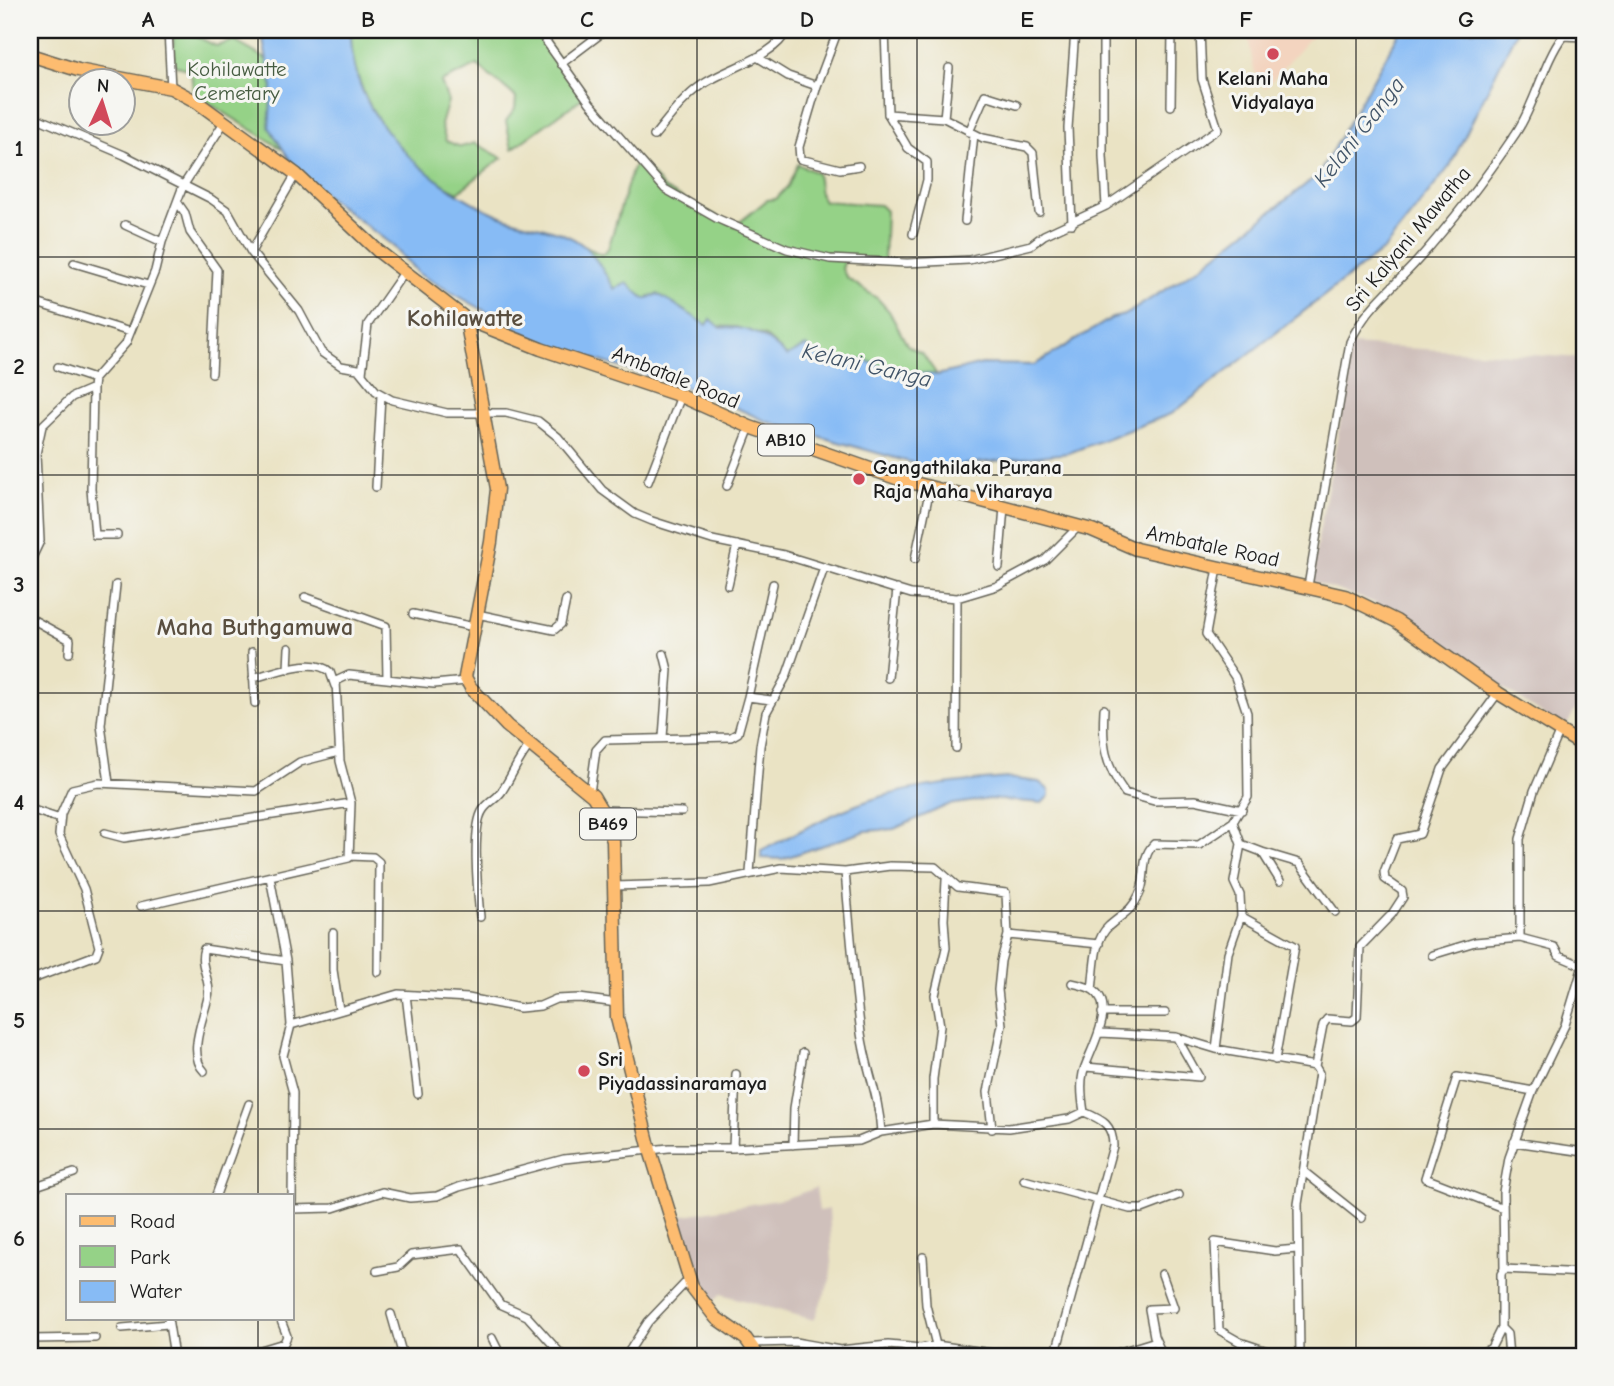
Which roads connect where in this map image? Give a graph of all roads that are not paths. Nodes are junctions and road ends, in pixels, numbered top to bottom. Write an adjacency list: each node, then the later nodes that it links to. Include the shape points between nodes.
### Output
1 (169, 30): 17 (street)
2 (538, 30): 14 (street)
3 (606, 30): 14 (street)
4 (787, 30): 13 (street, via 779,43)
5 (838, 30): 16 (street)
6 (885, 30): 20 (street)
7 (1075, 30): 33 (street, via 1068,128)
8 (1103, 30): 30 (street)
9 (1172, 30): 19 (street)
10 (1200, 30): 30 (street, via 1202,79 1218,129)
11 (1584, 37): 69 (street, Sri Kalyani Mawatha, via 1563,36 1517,132 1428,248 1373,303 1356,328)
12 (30, 55): 17 (main road, Ambatale Road / AB10, via 78,70)
13 (757, 57): 16 (street, via 788,76); 25 (street, via 704,84)
14 (561, 64): 33 (street, via 665,189 716,218 787,249 830,259 969,260 1031,245)
15 (949, 68): 22 (street)
16 (817, 86): 26 (street, via 800,159 841,169)
17 (171, 88): 23 (main road, Ambatale Road / AB10)
18 (1017, 105): 24 (street, via 985,95)
19 (1171, 106)
20 (888, 114): 22 (street); 35 (street, via 908,148 927,162 927,180)
21 (30, 115): 28 (street)
22 (944, 118): 24 (street)
23 (225, 121): 27 (main road, Ambatale Road / AB10); 28 (street)
24 (971, 133): 31 (street, via 1027,147 1033,153); 32 (street)
25 (654, 136)
26 (859, 166)
27 (296, 174): 37 (street); 39 (main road, Ambatale Road / AB10)
28 (183, 186): 29 (street); 37 (street, via 228,211)
29 (178, 203): 36 (street); 45 (street, via 190,232 217,270)
30 (1106, 206): 33 (street)
31 (1039, 212)
32 (964, 221)
33 (1072, 224)
34 (125, 225): 36 (street)
35 (912, 234)
36 (162, 242): 40 (street)
37 (251, 252): 46 (street, via 299,311 321,352)
38 (74, 262): 40 (street)
39 (405, 271): 42 (main road, Ambatale Road / AB10); 46 (street, via 369,324)
40 (148, 285): 43 (street)
41 (30, 302): 43 (street)
42 (466, 319): 50 (main road, Ambatale Road / AB10); 51 (main road)
43 (130, 332): 47 (street, via 126,343)
44 (58, 367): 47 (street)
45 (212, 373)
46 (362, 373): 49 (street)
47 (94, 379): 48 (street)
48 (93, 388): 59 (street, via 90,489 94,535); 62 (street, via 72,397 42,426 36,454 40,541)
49 (381, 395): 51 (street, via 436,411); 55 (street)
50 (681, 396): 52 (main road, Ambatale Road / AB10); 53 (street)
51 (482, 414): 60 (street, via 513,414 538,421 558,437 602,490 635,514); 76 (main road, via 497,489)
52 (750, 427): 54 (street); 56 (main road, Ambatale Road / AB10)
53 (648, 482)
54 (726, 485)
55 (376, 487)
56 (930, 488): 57 (main road, Ambatale Road / AB10); 61 (street)
57 (1004, 507): 58 (main road, Ambatale Road / AB10); 63 (street)
58 (1078, 527): 65 (main road, Ambatale Road / AB10, via 1136,549); 72 (street, via 1045,560 997,586)
59 (117, 535)
60 (737, 545): 64 (street); 68 (street)
61 (915, 559)
62 (30, 562)
63 (999, 567)
64 (824, 568): 70 (street); 89 (street, via 786,677)
65 (1218, 568): 69 (main road, Ambatale Road / AB10); 103 (street, via 1206,634 1235,677 1247,713 1250,787)
66 (773, 584): 88 (street)
67 (116, 585): 98 (street, via 101,725)
68 (728, 585)
69 (1308, 586): 87 (main road, Ambatale Road / AB10, via 1371,607)
70 (897, 589): 72 (street, via 932,598); 83 (street)
71 (305, 597): 84 (street, via 386,626)
72 (957, 598): 96 (street)
73 (566, 600): 76 (street, via 561,624 554,629)
74 (413, 614): 76 (street)
75 (30, 618): 79 (street, via 70,640)
76 (475, 621): 85 (main road, via 465,664)
77 (289, 648): 81 (street)
78 (252, 652): 82 (street)
79 (69, 653)
80 (664, 654): 93 (street, via 668,670)
81 (288, 669): 82 (street); 86 (street, via 321,666 331,672)
82 (253, 678): 90 (street)
83 (888, 678)
84 (387, 679): 85 (street, via 446,684); 86 (street, via 349,675 338,678)
85 (466, 681): 94 (main road, B469, via 488,709)
86 (335, 687): 97 (street)
87 (1498, 693): 92 (main road, Ambatale Road / AB10); 142 (street, via 1441,769 1420,834 1397,839 1384,872 1403,897 1360,947 1357,1017 1352,1021 1327,1019)
88 (748, 696): 89 (street); 93 (street, via 735,736)
89 (771, 700): 112 (street, via 760,747)
90 (255, 703)
91 (1104, 709): 103 (street, via 1102,745 1125,793 1154,801 1195,800)
92 (1559, 733): 95 (main road, Ambatale Road / AB10); 123 (street, via 1520,839)
93 (663, 737): 99 (street, via 611,738 599,744)
94 (530, 745): 99 (main road, B469); 120 (street, via 501,794 483,809 479,820 476,872)
95 (1584, 746)
96 (956, 748)
97 (339, 752): 98 (street, via 300,762 256,792); 100 (street)
98 (109, 783): 105 (street, via 72,789)
99 (590, 793): 102 (main road, B469)
100 (351, 803): 107 (street, via 124,838); 110 (street)
101 (30, 809): 105 (street)
102 (602, 810): 104 (street); 116 (main road, B469, via 613,841)
103 (1242, 810): 106 (street)
104 (682, 812)
105 (60, 819): 128 (street, via 59,835 84,889 99,947 96,955)
106 (1233, 822): 108 (street); 124 (street, via 1199,845 1154,844 1143,865 1141,893)
107 (106, 833)
108 (1241, 844): 109 (street); 119 (street, via 1234,882)
109 (1262, 852): 115 (street); 118 (street, via 1298,863)
110 (350, 856): 113 (street); 127 (street, via 373,857 379,862)
111 (845, 872): 112 (street, via 781,868); 114 (street, via 934,867); 152 (street, via 860,1031 867,1070 876,1088)
112 (750, 873): 116 (street, via 709,883)
113 (270, 877): 117 (street); 126 (street)
114 (947, 880): 122 (street, via 958,887 1006,892); 150 (street, via 946,948 936,995 940,1026)
115 (1280, 881)
116 (615, 886): 132 (main road, B469)
117 (141, 906)
118 (1335, 912)
119 (1241, 916): 139 (street, via 1228,953); 141 (street, via 1295,946)
120 (480, 917)
121 (333, 933): 133 (street)
122 (1008, 935): 124 (street); 151 (street, via 1000,961 1000,1045 988,1092)
123 (1520, 938): 125 (street, via 1475,942); 146 (street, via 1554,947 1559,956 1583,966 1565,1025)
124 (1098, 944): 130 (street)
125 (1432, 955)
126 (286, 961): 136 (street); 144 (street, via 204,949 209,992 201,1018 198,1059)
127 (378, 972)
128 (30, 980)
129 (1072, 983): 130 (street)
130 (1092, 989): 134 (street)
131 (406, 995): 132 (street, via 468,998 520,1008 556,999); 133 (street, via 382,996); 147 (street)
132 (617, 1003): 156 (main road, B469, via 618,1029)
133 (339, 1010): 136 (street)
134 (1102, 1013): 135 (street); 137 (street)
135 (1165, 1013)
136 (291, 1025): 163 (street, via 283,1056 293,1093)
137 (1101, 1033): 138 (street); 143 (street)
138 (1176, 1037): 139 (street); 143 (street, via 1199,1077)
139 (1216, 1049): 141 (street)
140 (803, 1053): 154 (street)
141 (1275, 1060): 142 (street)
142 (1315, 1066): 158 (street, via 1319,1073)
143 (1086, 1067): 149 (street)
144 (204, 1071)
145 (736, 1074): 155 (street)
146 (1534, 1091): 153 (street); 166 (street, via 1457,1077 1425,1178)
147 (418, 1094)
148 (249, 1104): 162 (street)
149 (1084, 1112): 151 (street, via 1069,1119); 165 (street, via 1113,1132)
150 (933, 1124): 151 (street); 152 (street)
151 (992, 1129)
152 (881, 1132): 154 (street, via 859,1141)
153 (1514, 1142): 157 (street); 166 (street)
154 (793, 1145): 155 (street)
155 (733, 1148): 156 (street)
156 (650, 1150): 167 (street, via 539,1164 424,1199 382,1192 333,1208); 175 (main road, B469)
157 (1584, 1152)
158 (1303, 1171): 168 (street); 202 (street, via 1298,1204)
159 (74, 1173): 161 (street)
160 (1024, 1180): 165 (street)
161 (30, 1188)
162 (216, 1194)
163 (292, 1194)
164 (1179, 1195): 165 (street, via 1142,1209)
165 (1098, 1201): 198 (street)
166 (1503, 1208): 171 (street)
167 (294, 1209)
168 (1362, 1218)
169 (1297, 1249): 201 (street, via 1275,1251 1215,1242 1219,1330)
170 (923, 1257): 186 (street, via 926,1305)
171 (1504, 1269): 173 (street); 180 (street)
172 (377, 1271): 194 (street, via 398,1266 411,1255 461,1249 500,1304 527,1316)
173 (1584, 1273)
174 (1162, 1274): 184 (street, via 1174,1308 1149,1309)
175 (689, 1279): 185 (main road, B469, via 716,1318); 195 (street, via 648,1322)
176 (391, 1314): 192 (street)
177 (281, 1320): 191 (street, via 287,1335 284,1343)
178 (168, 1321): 179 (street); 190 (street)
179 (122, 1328)
180 (1501, 1328): 203 (street, via 1491,1348); 204 (street, via 1507,1334)
181 (95, 1338): 183 (street)
182 (492, 1338): 193 (street)
183 (30, 1339)
184 (1156, 1342): 199 (street); 200 (street)
185 (750, 1343): 188 (street, via 795,1342 840,1350 888,1345); 196 (main road, B469)
186 (936, 1345): 188 (street); 197 (street)
187 (30, 1346): 189 (street)
188 (921, 1352)
189 (31, 1356)
190 (174, 1356)
191 (221, 1356)
192 (403, 1356)
193 (501, 1356)
194 (564, 1356)
195 (626, 1356)
196 (758, 1356)
197 (1012, 1356)
198 (1055, 1356)
199 (1107, 1356)
200 (1163, 1356)
201 (1282, 1356)
202 (1300, 1356)
203 (1476, 1356)
204 (1508, 1356)

